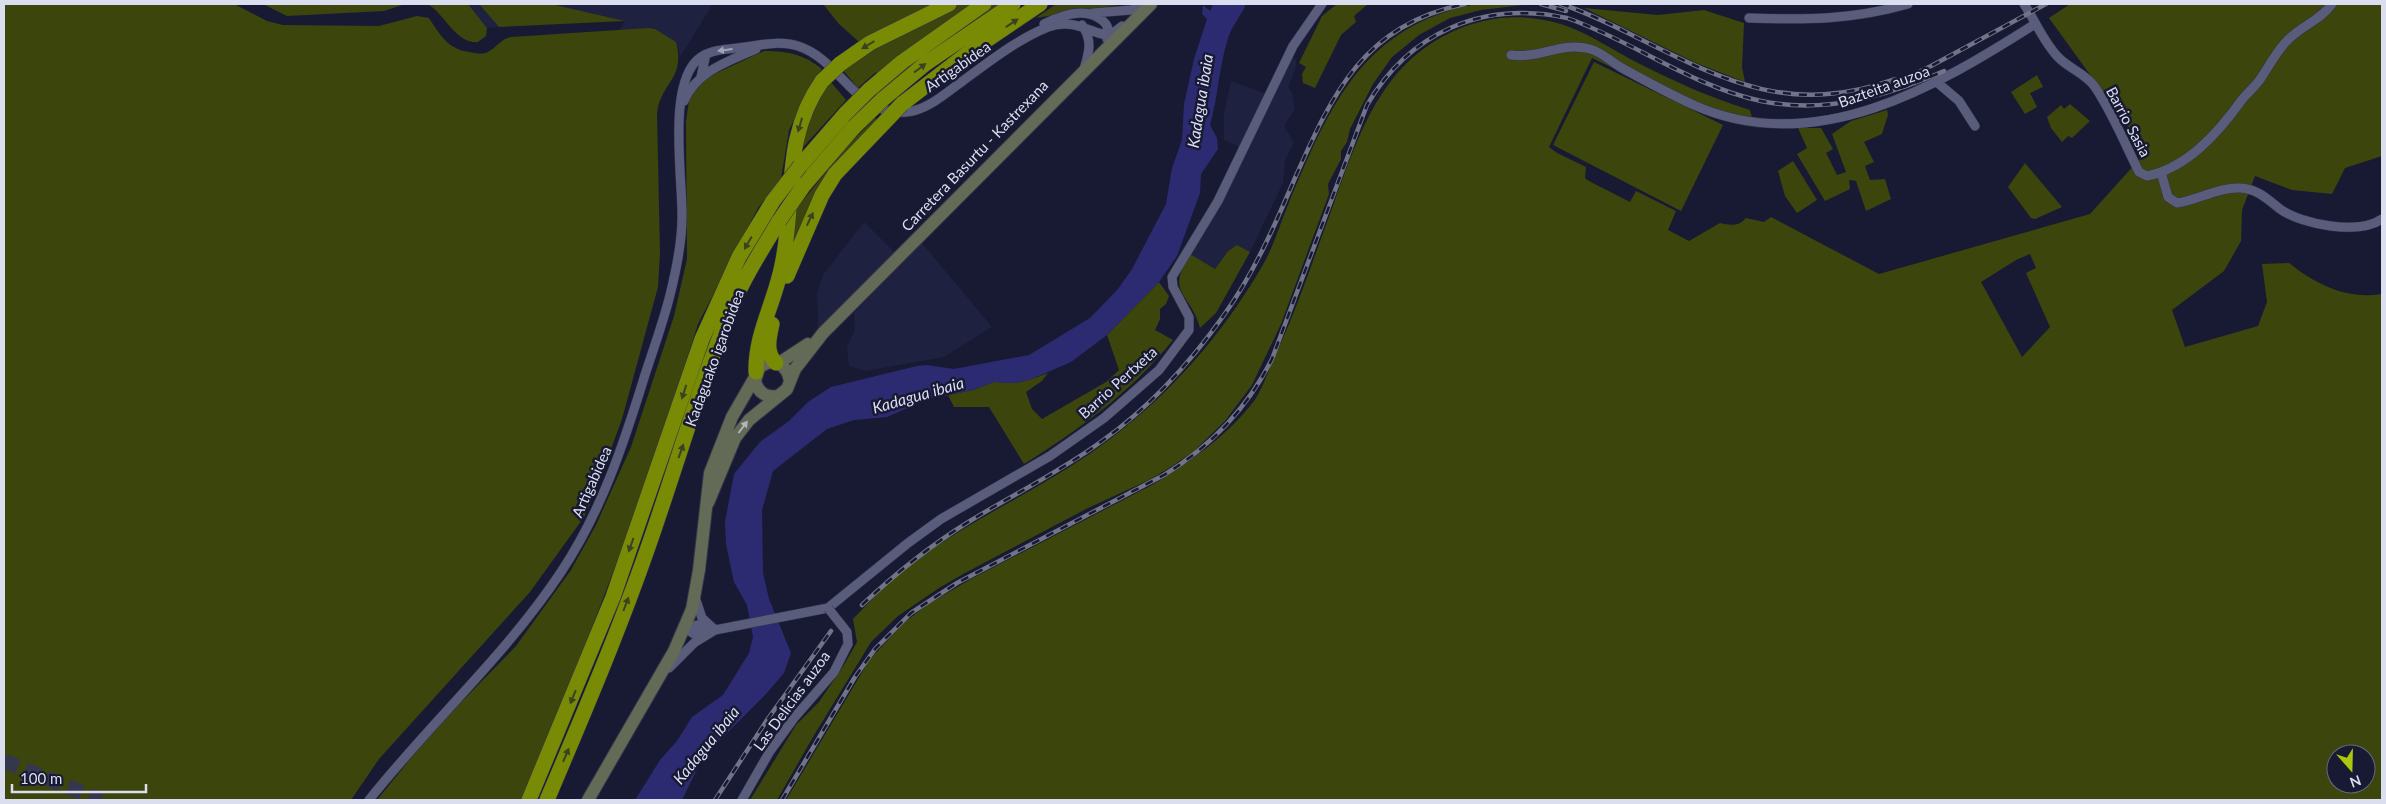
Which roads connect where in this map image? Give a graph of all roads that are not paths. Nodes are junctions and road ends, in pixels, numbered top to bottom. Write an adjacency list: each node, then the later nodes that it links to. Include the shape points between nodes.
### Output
1 (949, 4): 28 (highway, one-way to 28, bridge, via 870,43 840,64 822,82 807,106 793,150 786,247 756,351)
2 (984, 4): 39 (highway, Kadaguako igarobidea, one-way to 39, bridge, via 902,62 846,113 774,201 740,257 702,339 613,597)
3 (1013, 4): 40 (highway, Kadaguako igarobidea, one-way to 3, bridge, via 641,566 698,396 746,275 804,185 854,127 938,54)
4 (1040, 4): 27 (highway, one-way to 4, bridge, via 768,347 773,317 807,227 835,174 902,104 972,50)
5 (1150, 4): 10 (street, via 1131,10); 14 (street); 19 (street, Carretera Basurtu - Kastrexana)
6 (1322, 4): 33 (street, Barrio Pertxeta, via 1293,46 1218,201 1172,277 1173,288 1189,317 1190,326 1158,370 1104,418 1050,456 941,519)
7 (1908, 4): 11 (street, via 1869,14 1812,20)
8 (2024, 4): 12 (street)
9 (2332, 4): 24 (street, Barrio Sasia, via 2286,41 2218,133 2182,161)
10 (1092, 13): 14 (street, via 1106,23); 15 (street, via 1080,12 1055,18)
11 (1749, 18)
12 (2035, 24): 21 (street, Bazteita auzoa); 24 (street, Barrio Sasia, via 2060,59 2094,86 2139,172 2147,176)
13 (1082, 25): 14 (street); 15 (street, via 1064,23); 19 (street, via 1090,49)
14 (1108, 35): 19 (street)
15 (1030, 36): 16 (street, Artigabidea, via 998,55 939,99 910,112 885,111 866,103 826,62 799,46)
16 (773, 43): 17 (street, one-way to 17); 20 (street, via 741,55)
17 (706, 54): 20 (street); 22 (street, Artigabidea, via 694,62 687,74)
18 (1512, 55): 21 (street, Bazteita auzoa, via 1531,56 1573,46 1591,49 1696,106 1722,116 1776,123 1821,121 1851,115)
19 (1084, 69): 26 (street, Carretera Basurtu - Kastrexana)
20 (701, 77): 22 (street, via 688,90)
21 (1938, 82): 23 (street, via 1959,101)
22 (682, 106): 38 (street, Artigabidea, via 678,130 682,219 670,294 620,453 594,515 561,572 511,640 420,738)
23 (1975, 126)
24 (2161, 172): 25 (street, Barrio Sasia, via 2168,196 2177,203 2240,188 2254,191 2281,210 2306,220 2350,228)
25 (2382, 219)
26 (823, 333): 27 (street); 29 (street)
27 (778, 363): 28 (street, via 763,364); 29 (street, via 786,368)
28 (756, 374): 30 (street, via 756,386 762,394); 31 (street, via 720,445 710,472)
29 (790, 380): 30 (street, via 787,389)
30 (778, 396): 31 (street, one-way to 30, via 735,438 749,420)
31 (708, 503): 32 (street)
32 (695, 594): 34 (street); 35 (street, via 702,618)
33 (828, 608): 35 (street); 42 (street, Las Delicias auzoa, bridge, via 847,632 848,644 834,672 770,751)
34 (685, 628): 35 (street, via 697,625); 36 (street); 37 (street)
35 (714, 630): 36 (street)
36 (705, 636): 37 (street, via 682,653)
37 (656, 682): 41 (street)
38 (370, 800)
39 (529, 800)
40 (547, 800)
41 (588, 800)
42 (742, 800)

